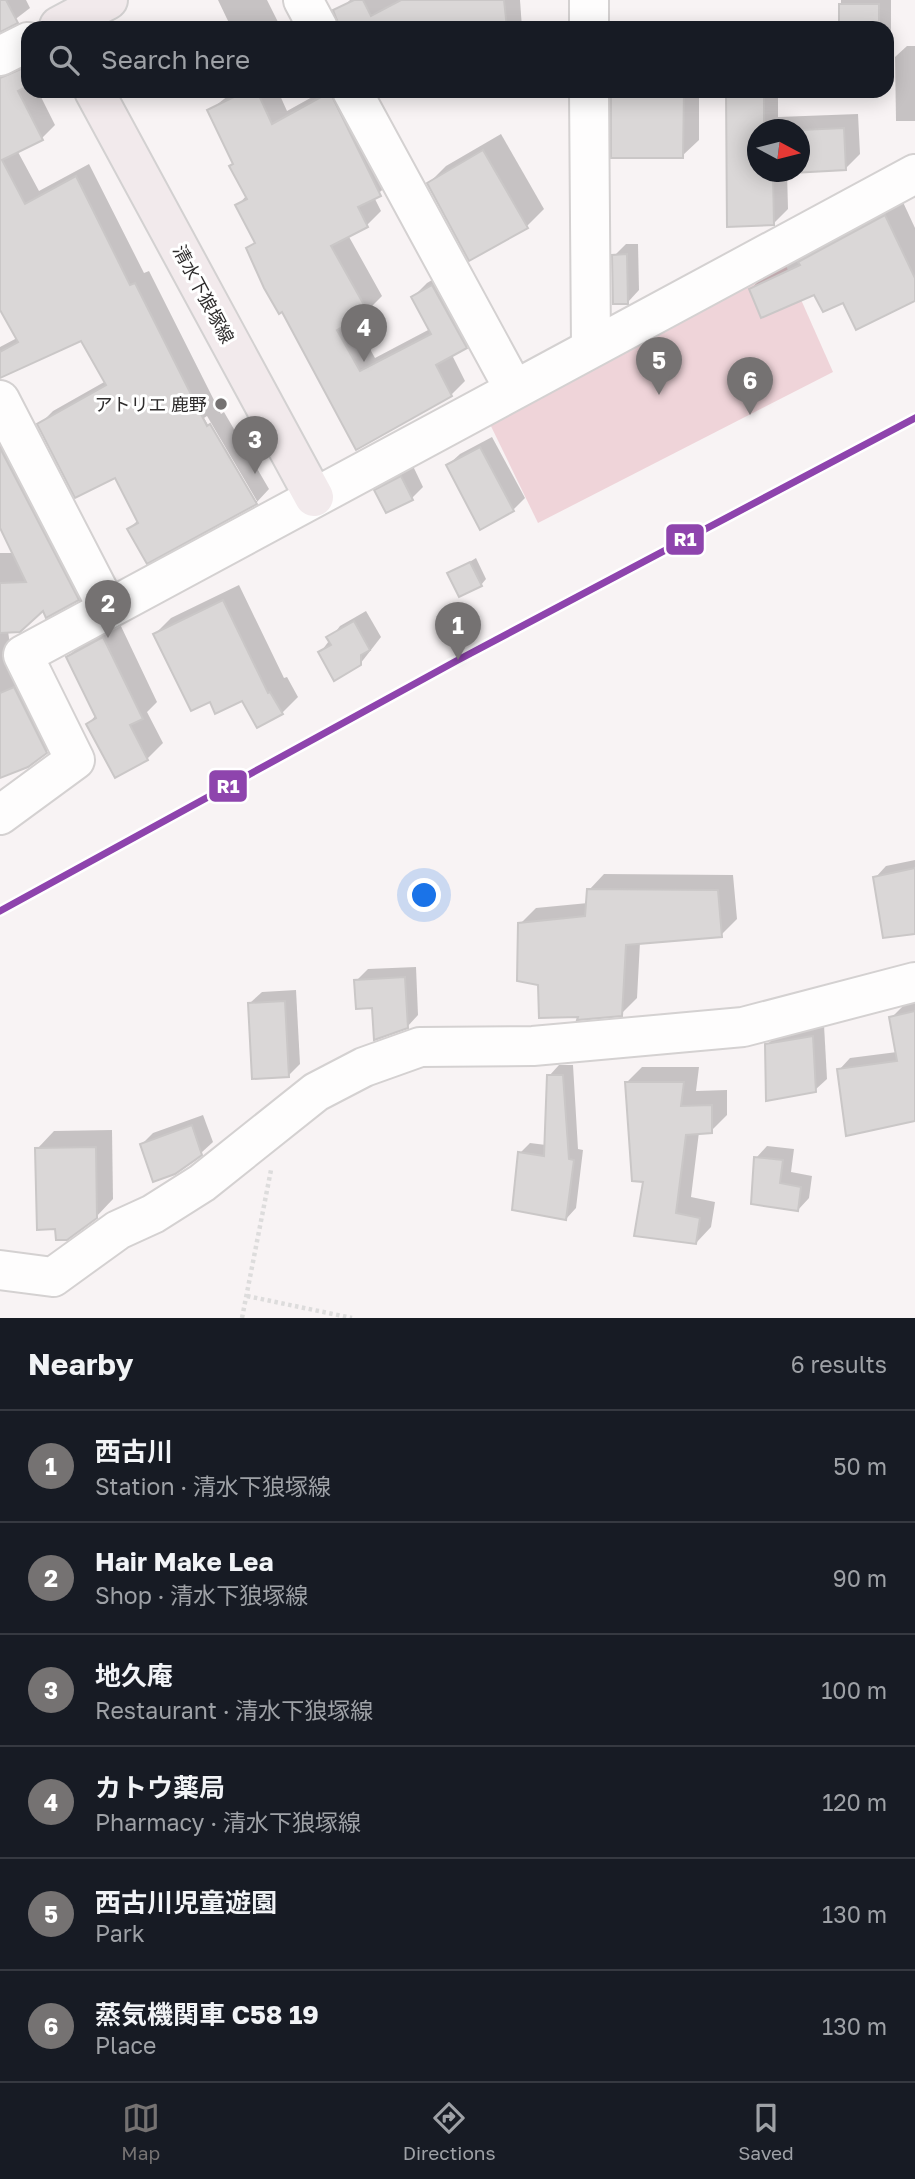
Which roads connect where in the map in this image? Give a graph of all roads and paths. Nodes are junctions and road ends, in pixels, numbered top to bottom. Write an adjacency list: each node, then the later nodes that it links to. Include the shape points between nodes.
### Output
1 (108, 0): 4 (main road)
2 (303, 0): 5 (street)
3 (589, 0): 6 (street)
4 (58, 21)
5 (314, 21)
6 (589, 21)
7 (21, 43): 8 (street)
8 (0, 56)
9 (98, 98): 16 (main road, 清水下狼塚線)
10 (356, 98): 14 (street)
11 (589, 98): 13 (street)
12 (915, 174): 13 (street)
13 (591, 346): 14 (street)
14 (514, 389): 16 (street)
15 (0, 400): 17 (street)
16 (314, 497): 17 (street)
17 (108, 609): 18 (street, via 23,655 75,760)
18 (0, 815)
19 (915, 982): 20 (street, via 743,1027 533,1046 420,1047 364,1067)
20 (281, 1118): 21 (street, via 202,1183 118,1230 53,1277); 22 (path)
21 (0, 1269)
22 (247, 1296): 23 (path); 24 (path)
23 (242, 1318)
24 (352, 1318)

